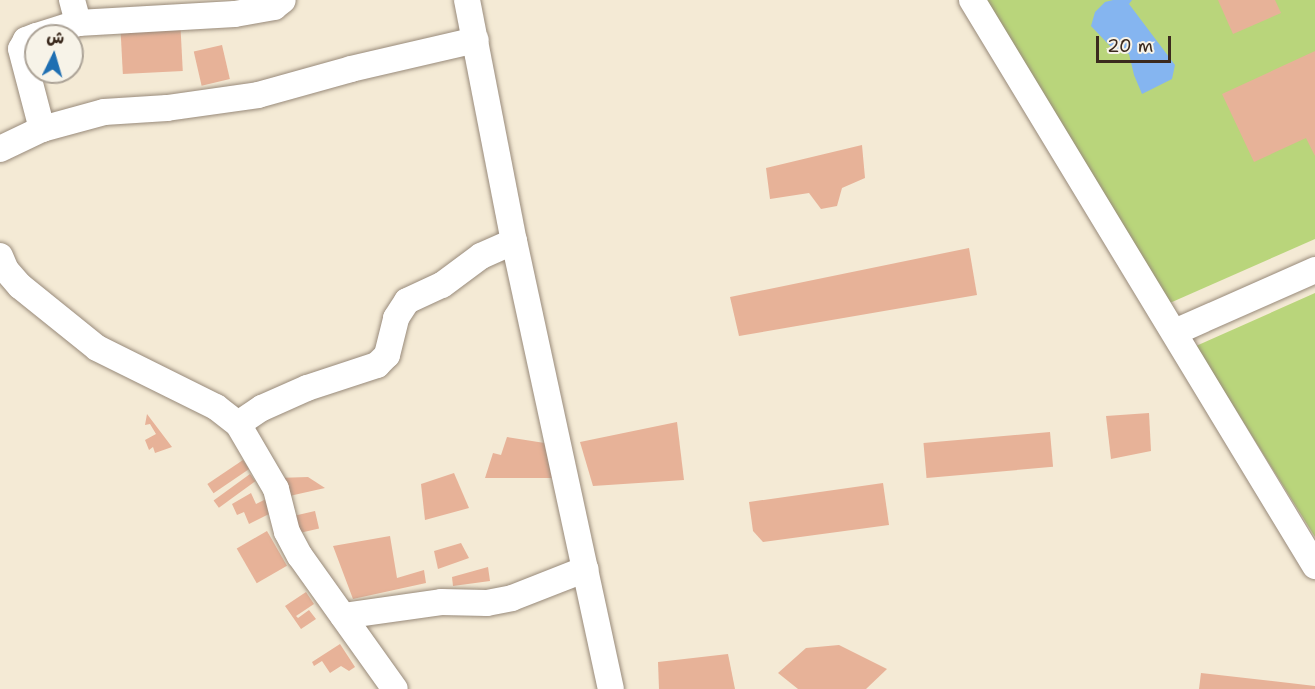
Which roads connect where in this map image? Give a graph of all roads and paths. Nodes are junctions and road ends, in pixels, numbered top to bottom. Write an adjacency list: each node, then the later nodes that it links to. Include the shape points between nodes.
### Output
1 (283, 0): 4 (street, via 274,7 235,14)
2 (467, 0): 6 (street)
3 (972, 0): 15 (street)
4 (75, 11): 5 (street)
5 (55, 24)
6 (476, 40): 10 (street, via 258,95 104,112); 12 (street)
7 (24, 44): 8 (street)
8 (24, 60)
9 (30, 84): 10 (street)
10 (42, 129): 11 (street)
11 (0, 149)
12 (514, 241): 16 (street, via 481,256 442,285 407,301 396,318 387,355 377,365 307,388 262,408); 18 (street)
13 (0, 256): 16 (street, via 20,286 97,348 216,407)
14 (1315, 270): 15 (street)
15 (1175, 332): 17 (street)
16 (238, 424): 19 (street, via 276,489 287,532 300,556)
17 (1315, 566)
18 (586, 569): 19 (street, via 512,598 487,603 441,602); 21 (street)
19 (343, 616): 20 (street)
20 (395, 689)
21 (611, 689)

